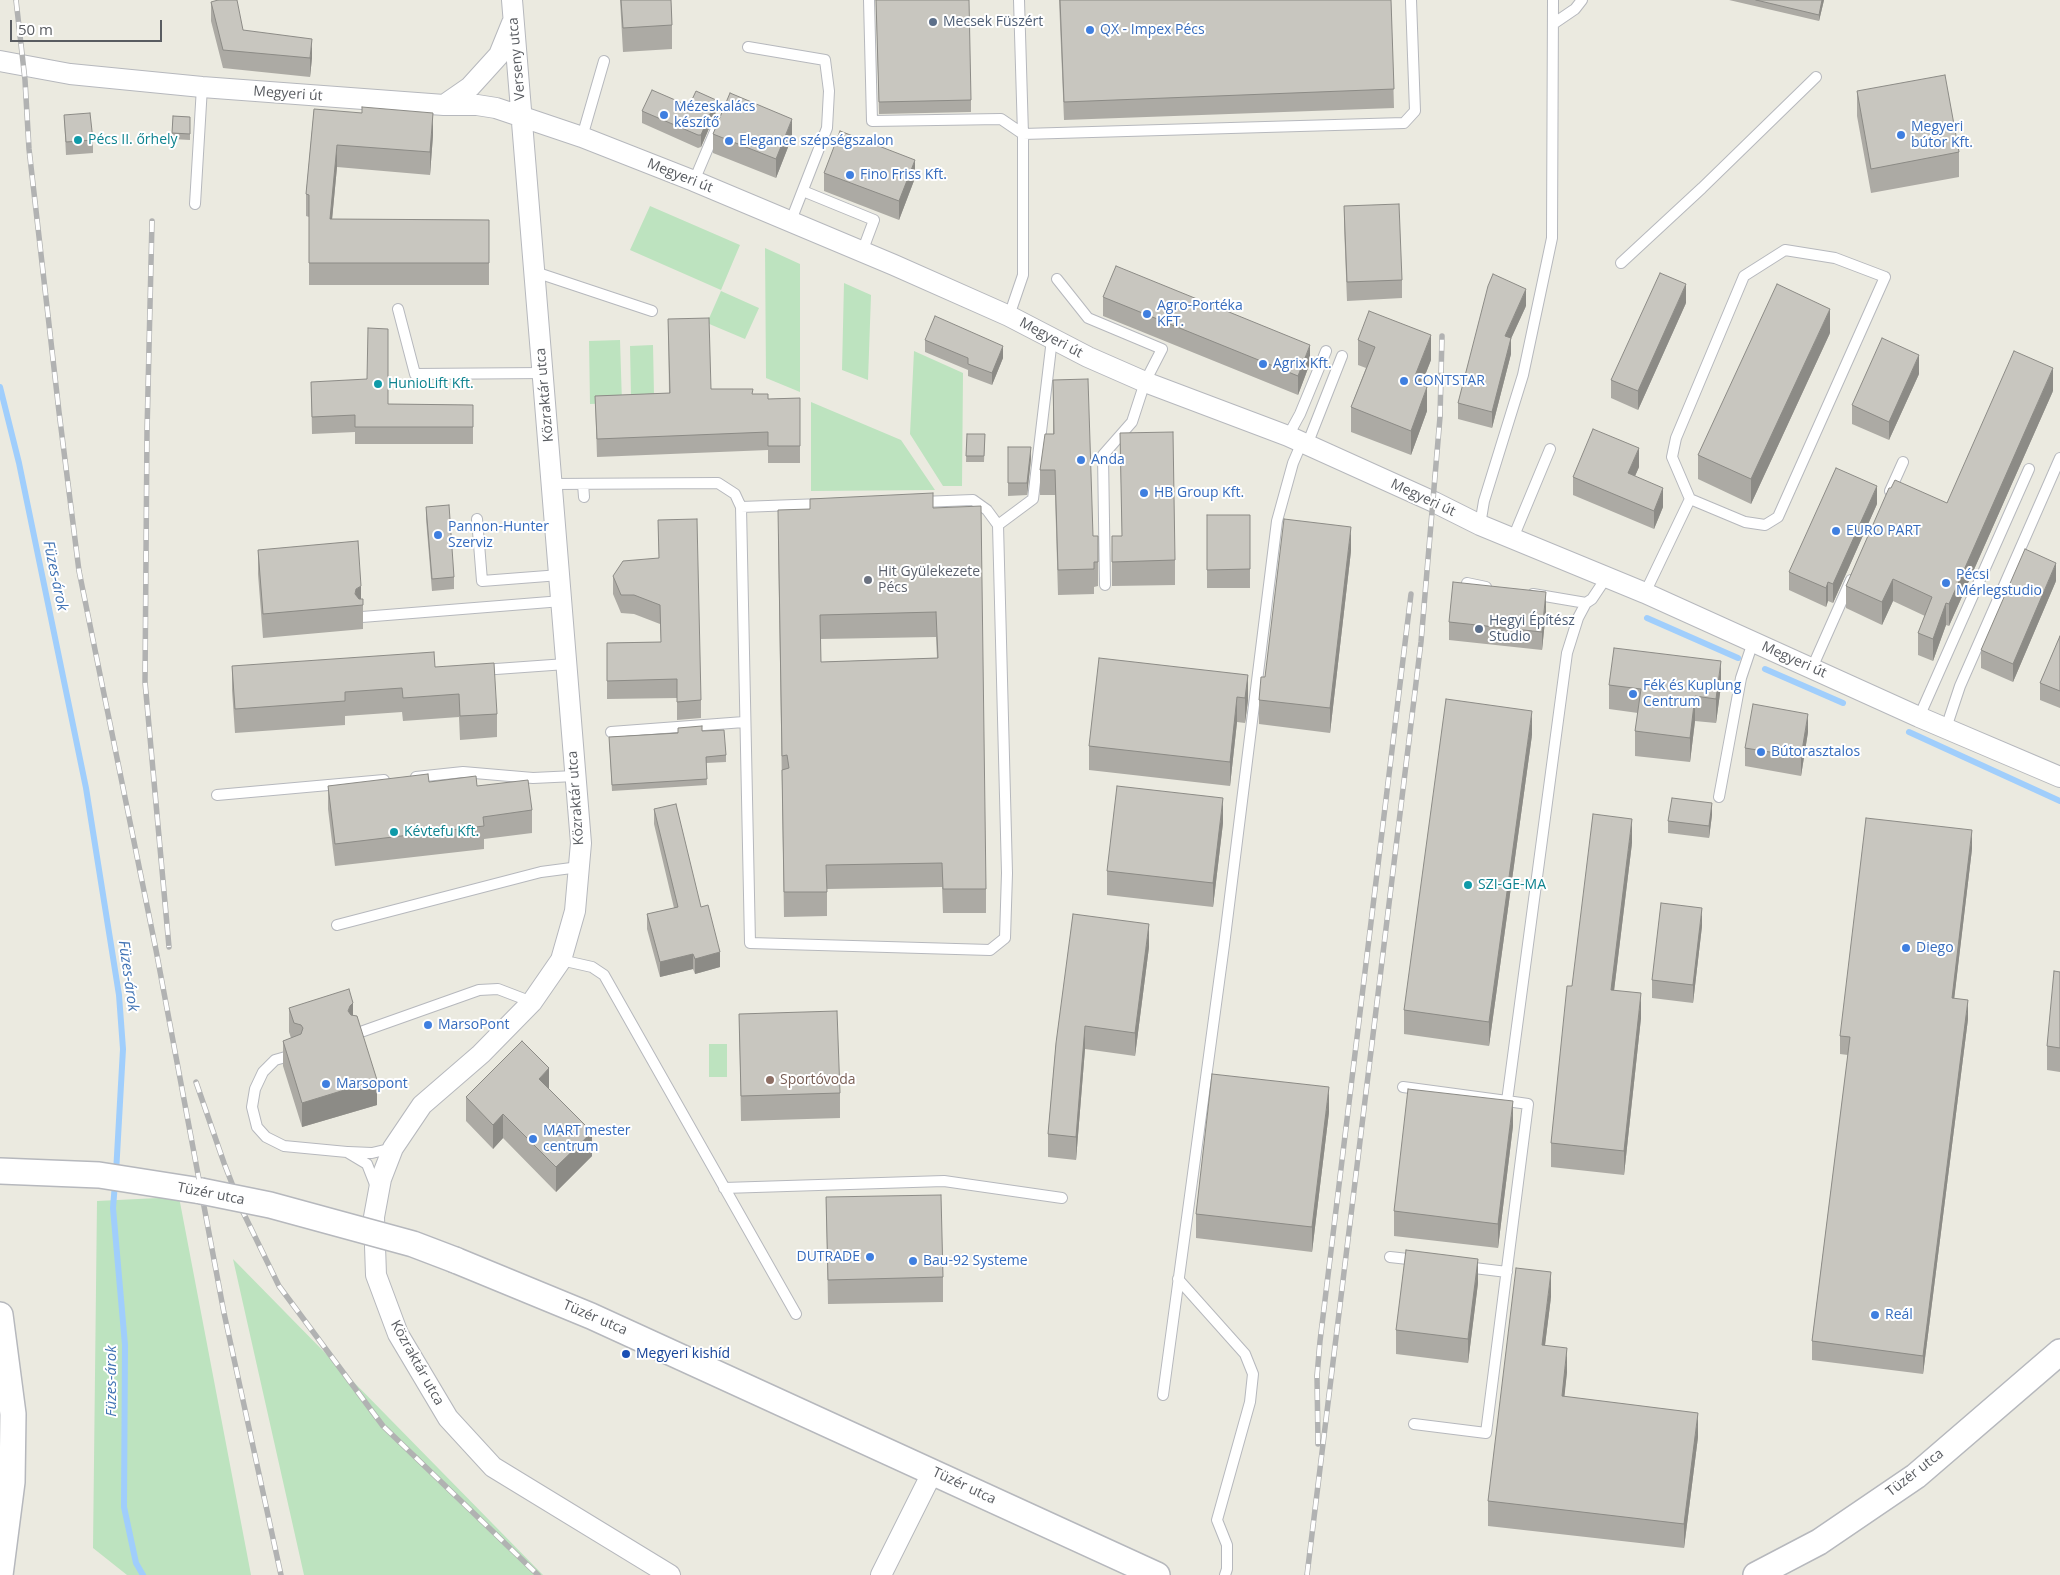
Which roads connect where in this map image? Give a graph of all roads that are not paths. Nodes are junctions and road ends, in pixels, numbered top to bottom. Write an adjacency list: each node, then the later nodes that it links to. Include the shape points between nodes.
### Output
1 (869, 0): 16 (lane, via 872,121 1001,119)
2 (1019, 0): 16 (lane)
3 (1411, 0): 16 (lane, via 1415,111 1404,123)
4 (1553, 0): 7 (lane)
5 (1582, 0): 7 (lane)
6 (513, 9): 13 (street, via 499,56 470,87); 15 (street, Verseny utca)
7 (1553, 24): 49 (lane, via 1552,238 1523,375 1484,501)
8 (748, 47): 19 (lane, via 825,60 829,91 827,128)
9 (0, 61): 12 (street, Megyeri út, via 70,74)
10 (604, 61): 17 (lane)
11 (1816, 77): 23 (lane)
12 (202, 87): 13 (street, Megyeri út); 20 (lane)
13 (444, 105): 15 (street, Megyeri út, via 496,108)
14 (723, 112): 18 (lane)
15 (523, 118): 17 (street, Megyeri út); 24 (street, Közraktár utca)
16 (1023, 134): 28 (lane, via 1023,275)
17 (582, 137): 18 (street, Megyeri út)
18 (694, 181): 21 (street, Megyeri út)
19 (803, 191): 21 (lane); 22 (lane, via 874,220)
20 (195, 204)
21 (790, 222): 22 (street, Megyeri út)
22 (862, 252): 28 (street, Megyeri út)
23 (1621, 264)
24 (535, 272): 27 (lane); 32 (street, Közraktár utca)
25 (1057, 279): 33 (lane, via 1088,318 1162,349)
26 (398, 309): 32 (lane, via 414,374)
27 (652, 311)
28 (1008, 316): 29 (street, Megyeri út)
29 (1052, 339): 33 (street, Megyeri út); 48 (lane, via 1033,499)
30 (1326, 351): 34 (lane, via 1300,414)
31 (1342, 356): 34 (lane)
32 (543, 373): 39 (street, Közraktár utca)
33 (1145, 382): 34 (street, Megyeri út); 55 (lane, via 1132,422 1103,455)
34 (1299, 441): 49 (street, Megyeri út); 92 (lane, via 1277,521)
35 (1550, 449): 50 (lane)
36 (2060, 458): 68 (lane, via 1960,686)
37 (1903, 462): 42 (lane)
38 (2028, 469): 66 (lane)
39 (552, 484): 40 (lane); 52 (street, Közraktár utca)
40 (583, 484): 41 (lane); 46 (lane, via 718,483 735,494)
41 (584, 497)
42 (1887, 497)
43 (1690, 498): 43 (lane, via 1745,522 1765,525 1778,517 1885,277 1835,258 1786,250 1744,276 1676,438 1672,457); 58 (lane)
44 (914, 502): 48 (lane, via 973,500 988,510)
45 (838, 504): 46 (lane)
46 (741, 507): 67 (lane)
47 (476, 519): 52 (lane, via 482,581)
48 (998, 525): 67 (lane, via 1007,874 1005,938 990,950 750,943)
49 (1480, 525): 50 (street, Megyeri út)
50 (1513, 538): 53 (street, Megyeri út)
51 (1856, 568): 64 (lane)
52 (560, 575): 59 (street, Közraktár utca)
53 (1606, 578): 58 (street, Megyeri út); 60 (lane)
54 (1467, 583): 56 (lane)
55 (1105, 585)
56 (1494, 588)
57 (1522, 592): 60 (lane)
58 (1645, 593): 62 (street, Megyeri út)
59 (562, 601): 61 (lane); 63 (street, Közraktár utca)
60 (1586, 603): 81 (lane, via 1567,653)
61 (362, 617)
62 (1753, 642): 64 (street, Megyeri út); 73 (lane, via 1741,678)
63 (566, 664): 65 (lane); 70 (street, Közraktár utca)
64 (1812, 668): 66 (street, Megyeri út)
65 (475, 671)
66 (1919, 717): 68 (street, Megyeri út)
67 (744, 722): 69 (lane)
68 (1946, 728): 71 (street, Megyeri út)
69 (611, 732)
70 (575, 776): 72 (lane, via 533,778 463,772); 74 (street, Közraktár utca, via 581,843)
71 (2060, 777)
72 (217, 795)
73 (1719, 797)
74 (579, 868): 75 (lane, via 541,872); 76 (street, Közraktár utca, via 575,911)
75 (337, 925)
76 (561, 960): 77 (street, Közraktár utca); 85 (lane, via 592,967 604,975)
77 (532, 1002): 78 (lane, via 498,989 479,990); 82 (street, Közraktár utca, via 481,1054 422,1106)
78 (355, 1034)
79 (296, 1054): 83 (lane, via 275,1060 263,1072 254,1089 252,1107 257,1127 266,1137 284,1146)
80 (1403, 1088): 81 (lane)
81 (1507, 1101): 91 (lane, via 1528,1104)
82 (393, 1148): 83 (lane); 86 (street, Közraktár utca)
83 (347, 1152): 86 (lane, via 367,1164)
84 (0, 1171): 99 (street, Tüzér utca, bridge, via 99,1175 201,1191 270,1205 413,1244 592,1316)
85 (724, 1188): 87 (lane, via 944,1181); 93 (lane)
86 (378, 1192): 101 (street, Közraktár utca, via 374,1217 376,1276 398,1334 448,1418 493,1467)
87 (1062, 1198)
88 (1390, 1257): 89 (lane)
89 (1429, 1262)
90 (1458, 1266): 91 (lane)
91 (1507, 1272): 98 (lane, via 1486,1433)
92 (1178, 1279): 97 (lane); 104 (lane, via 1245,1354 1253,1374 1250,1402 1217,1520 1227,1545)
93 (796, 1314)
94 (0, 1315): 95 (street)
95 (2, 1350): 100 (street, via 13,1414 12,1482)
96 (2060, 1352): 105 (street, Tüzér utca, via 1916,1476 1819,1542)
97 (1163, 1395)
98 (1414, 1424)
99 (933, 1471): 102 (street); 103 (street, Tüzér utca)
100 (0, 1575)
101 (670, 1575)
102 (881, 1575)
103 (1157, 1575)
104 (1225, 1575)
105 (1756, 1575)

